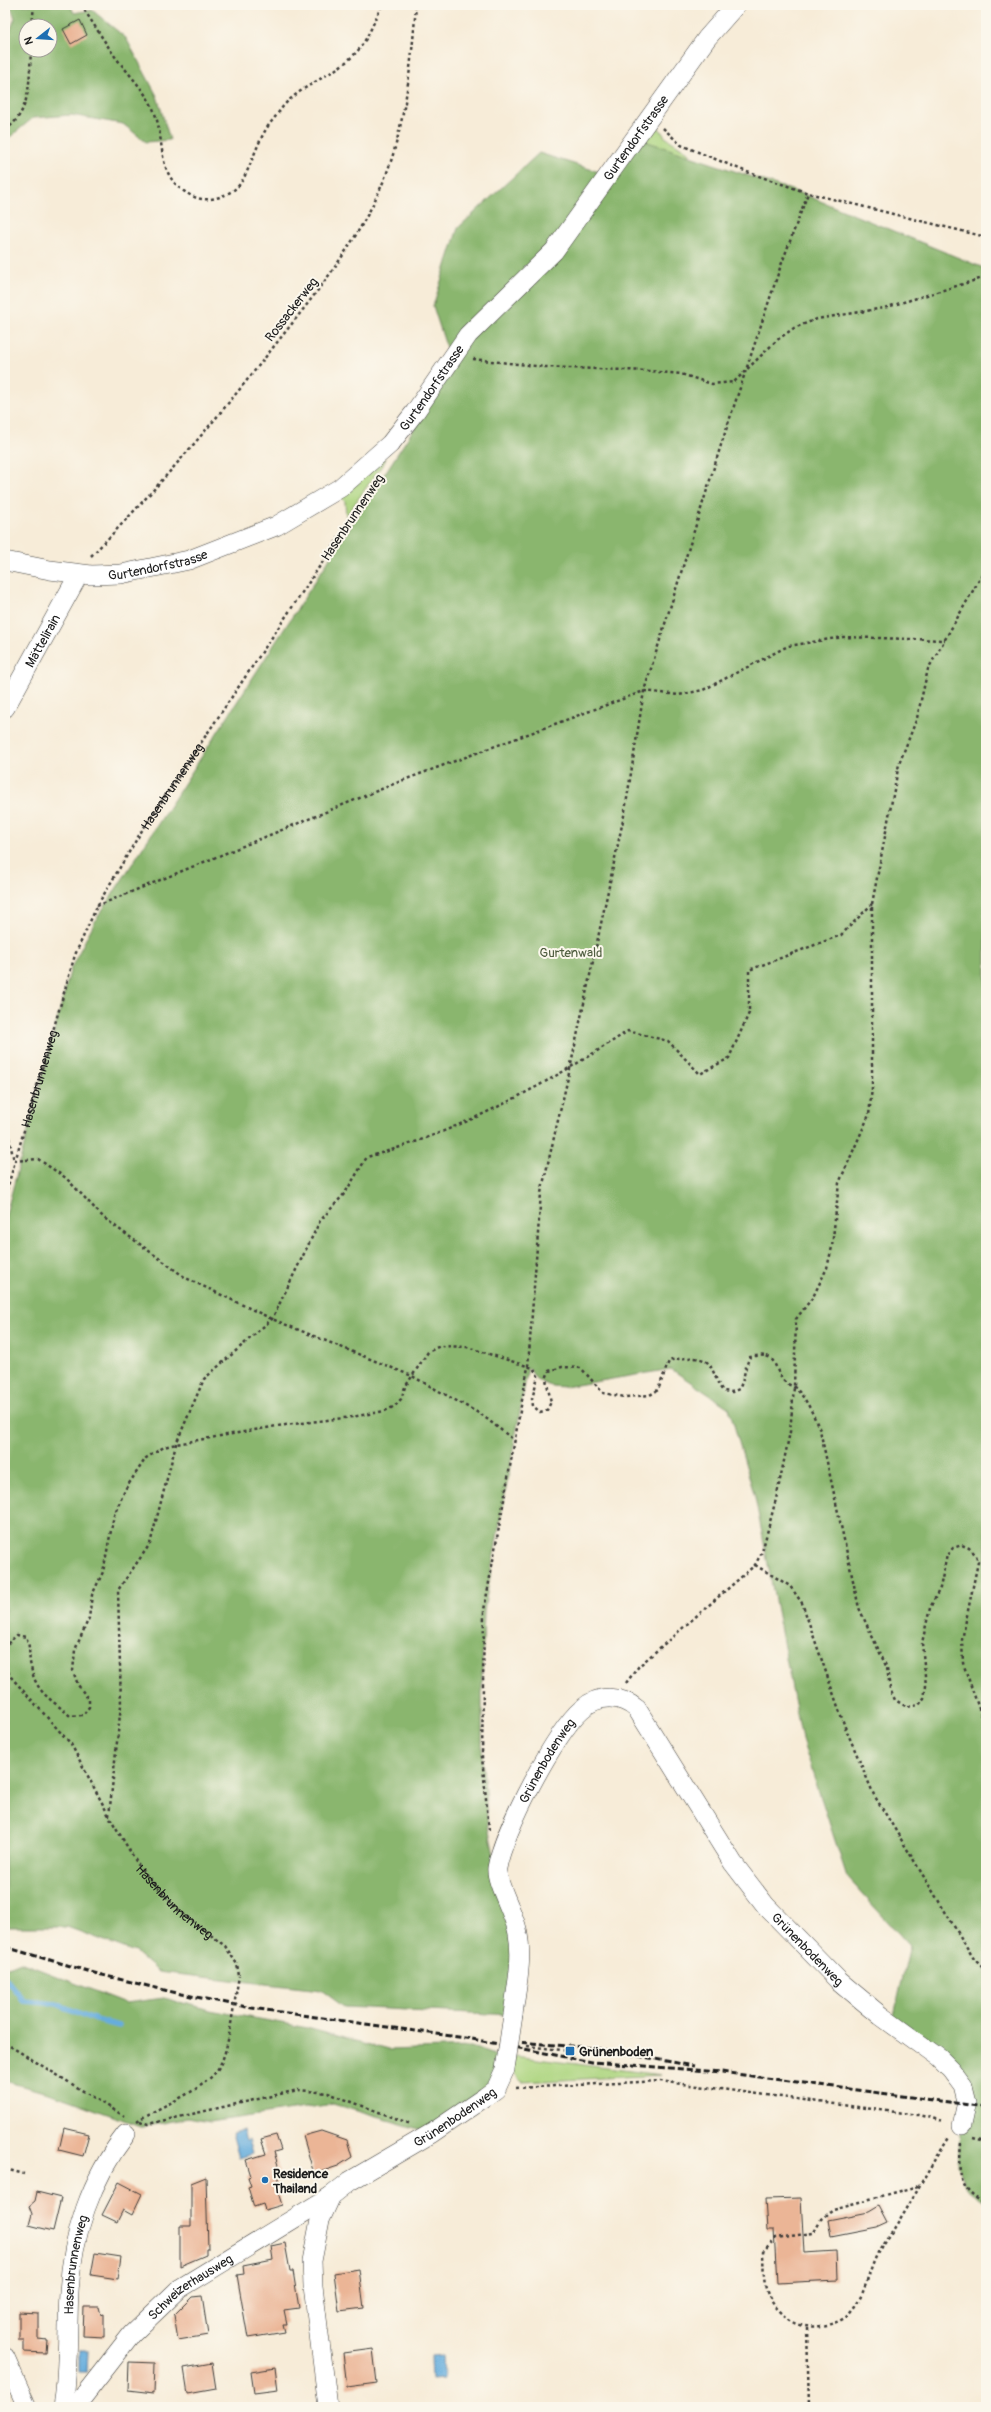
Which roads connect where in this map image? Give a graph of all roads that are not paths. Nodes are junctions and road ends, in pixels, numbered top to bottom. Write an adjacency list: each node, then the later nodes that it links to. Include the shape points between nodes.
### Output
1 (736, 5): 3 (street, Gurtendorfstrasse, via 707,38 554,251 468,335 390,444 340,488 276,526 188,560 121,574)
2 (5, 561): 3 (street, Gurtendorfstrasse)
3 (79, 574): 4 (street, Mättelirain)
4 (5, 708)
5 (130, 2124): 10 (street, Hasenbrunnenweg, via 97,2179 85,2208 76,2246 69,2289)
6 (962, 2125): 7 (street, Grünenbodenweg, bridge, via 967,2102 963,2086 951,2070 939,2058 856,1996 781,1923 733,1863 637,1709 624,1699 615,1698 594,1702 583,1708 563,1732 519,1810 497,1869 516,1921 520,1943 505,2069 496,2089 432,2133 350,2181)
7 (331, 2196): 11 (street, Schweizerhausweg, via 179,2290 132,2334); 12 (street, Grünenbodenweg, via 320,2220 312,2261)
8 (5, 2358): 9 (street)
9 (26, 2407)
10 (63, 2407)
11 (76, 2407)
12 (328, 2407)

